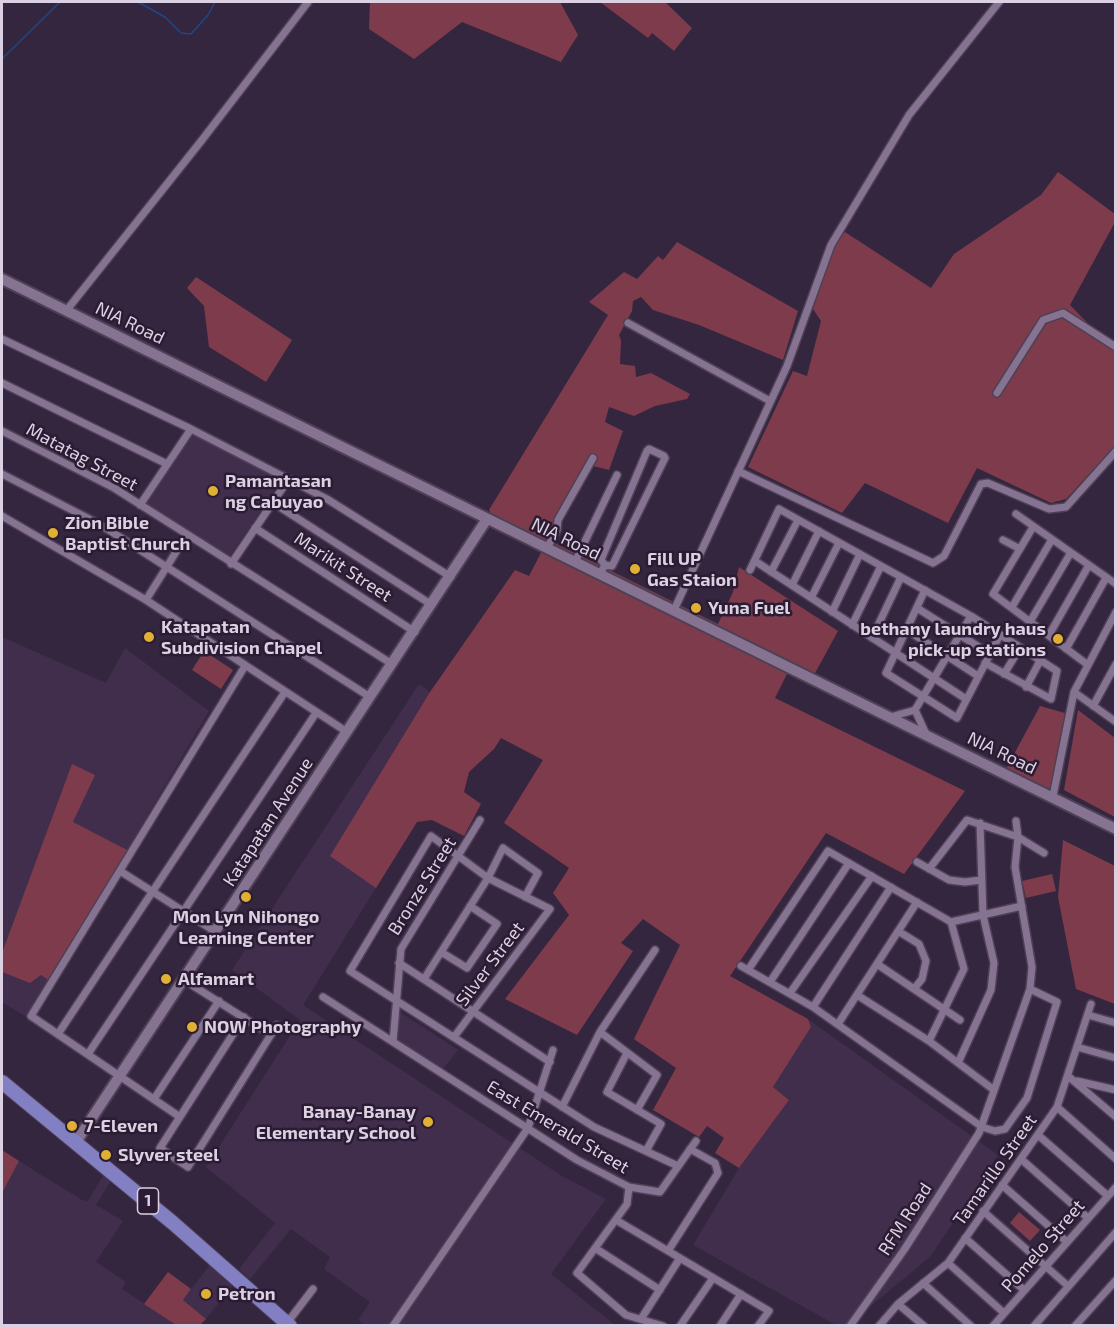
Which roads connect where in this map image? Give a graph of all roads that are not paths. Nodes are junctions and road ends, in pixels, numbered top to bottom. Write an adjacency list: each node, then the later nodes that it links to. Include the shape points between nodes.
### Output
1 (308, 2): 4 (street)
2 (999, 2): 10 (street, via 909,115 831,245 787,366)
3 (2, 279): 4 (street, NIA Road)
4 (66, 311): 26 (street, NIA Road)
5 (628, 323): 10 (street)
6 (2, 339): 11 (street)
7 (1116, 347): 9 (street, via 1063,313 1043,320)
8 (2, 383): 15 (street)
9 (997, 393)
10 (770, 401): 16 (street)
11 (191, 429): 15 (street); 19 (street)
12 (2, 431): 21 (street, Matatag Street, via 114,488)
13 (1116, 451): 16 (street, via 1066,507 1049,509 988,483 981,484 944,556 933,563)
14 (593, 458): 35 (street)
15 (167, 464): 21 (street)
16 (738, 471): 59 (street)
17 (2, 474): 44 (street, via 101,525)
18 (617, 475): 40 (street)
19 (288, 480): 20 (street); 48 (street, via 327,499)
20 (272, 502): 28 (street); 56 (street)
21 (140, 506): 31 (street, Matatag Street)
22 (623, 510): 25 (street); 25 (street, via 648,450 664,456); 45 (street, via 600,561)
23 (1016, 514): 29 (street)
24 (2, 516): 55 (street)
25 (636, 516): 45 (street, via 612,566)
26 (487, 519): 35 (street, NIA Road); 48 (street, Katapatan Avenue)
27 (798, 520): 30 (street); 39 (street, via 779,509); 47 (street)
28 (255, 528): 41 (street); 66 (street, Marikit Street)
29 (1033, 528): 33 (street); 36 (street)
30 (819, 531): 34 (street); 52 (street)
31 (186, 536): 41 (street, Matatag Street); 44 (street)
32 (1003, 540): 36 (street)
33 (1051, 541): 38 (street); 57 (street)
34 (839, 543): 37 (street); 54 (street)
35 (547, 548): 40 (street, NIA Road)
36 (1020, 549): 57 (street, via 993,594)
37 (860, 554): 43 (street); 60 (street)
38 (1070, 554): 42 (street); 63 (street)
39 (755, 561): 46 (street); 47 (street)
40 (575, 562): 45 (street, NIA Road)
41 (231, 564): 78 (street, Matatag Street)
42 (1089, 565): 50 (street); 69 (street)
43 (881, 566): 49 (street); 64 (street)
44 (166, 568): 55 (street); 89 (street)
45 (602, 569): 59 (street, NIA Road)
46 (750, 570)
47 (771, 572): 52 (street)
48 (450, 577): 56 (street, Katapatan Avenue)
49 (901, 577): 53 (street); 70 (street)
50 (1106, 578): 51 (street); 72 (street)
51 (1116, 584)
52 (792, 585): 54 (street)
53 (925, 590): 58 (street); 62 (street)
54 (811, 598): 60 (street)
55 (146, 600): 81 (street)
56 (432, 605): 66 (street, Katapatan Avenue)
57 (1012, 606): 63 (street)
58 (917, 608): 65 (street); 68 (street)
59 (674, 610): 94 (street, NIA Road)
60 (832, 612): 64 (street)
61 (1116, 612): 80 (street)
62 (971, 616): 67 (street); 68 (street)
63 (1031, 620): 69 (street)
64 (852, 625): 70 (street)
65 (907, 630): 73 (street); 75 (street)
66 (414, 632): 78 (street, Katapatan Avenue)
67 (1000, 634): 71 (street); 74 (street)
68 (960, 635): 74 (street); 75 (street)
69 (1049, 635): 72 (street)
70 (872, 638): 73 (street)
71 (1020, 648): 76 (street); 82 (street)
72 (1066, 649): 80 (street)
73 (897, 654): 84 (street); 88 (street, via 886,673)
74 (990, 654): 77 (street)
75 (947, 656): 83 (street); 84 (street)
76 (1040, 661): 85 (street); 85 (street, via 1057,671 1051,699)
77 (985, 663): 82 (street); 83 (street)
78 (392, 664): 89 (street, Katapatan Avenue)
79 (1116, 664): 91 (street)
80 (1088, 665): 87 (street)
81 (245, 666): 86 (street); 109 (street)
82 (1004, 675): 85 (street)
83 (978, 676): 90 (street)
84 (933, 678): 88 (street); 90 (street)
85 (1026, 687)
86 (285, 692): 93 (street); 114 (street)
87 (1074, 692): 91 (street); 98 (street)
88 (922, 696): 90 (street, via 957,718); 92 (street)
89 (370, 697): 96 (street, Katapatan Avenue)
90 (966, 699)
91 (1093, 706): 95 (street)
92 (915, 710): 94 (street); 97 (street)
93 (316, 713): 96 (street); 119 (street)
94 (890, 717): 97 (street, NIA Road)
95 (1115, 719)
96 (347, 732): 123 (street, Katapatan Avenue)
97 (926, 734): 98 (street, NIA Road)
98 (1053, 796): 102 (street, NIA Road)
99 (480, 820): 105 (street, Bronze Street)
100 (1016, 822): 103 (street, RFM Road)
101 (980, 823): 103 (street); 108 (street, via 967,820); 112 (street)
102 (1116, 829)
103 (1018, 837): 104 (street); 118 (street, RFM Road, via 1015,867)
104 (1044, 853)
105 (459, 856): 111 (street); 126 (street, Bronze Street, via 401,949); 137 (street, via 431,836 350,971)
106 (917, 862): 108 (street)
107 (849, 863): 110 (street); 130 (street); 130 (street, via 828,851 745,968)
108 (929, 869): 112 (street, via 949,880)
109 (120, 871): 114 (street); 149 (street, via 32,1016)
110 (872, 876): 113 (street); 133 (street)
111 (488, 878): 115 (street); 115 (street, via 503,848 538,873); 117 (street)
112 (981, 880): 120 (street)
113 (891, 887): 116 (street); 139 (street)
114 (151, 890): 119 (street); 149 (street)
115 (525, 897): 140 (street, Silver Street, via 550,909)
116 (917, 902): 121 (street); 122 (street)
117 (470, 906): 125 (street); 125 (street, via 497,924 467,968)
118 (1023, 906): 120 (street); 132 (street, RFM Road, via 1032,967)
119 (183, 911): 123 (street); 157 (street)
120 (983, 915): 121 (street); 160 (street, via 994,963 992,990)
121 (951, 922): 141 (street, via 964,969)
122 (898, 931): 127 (street); 131 (street, via 919,944 926,961 922,978)
123 (216, 932): 129 (street, Katapatan Avenue)
124 (655, 950): 148 (street)
125 (441, 952): 128 (street)
126 (399, 963): 128 (street); 137 (street, Bronze Street)
127 (877, 964): 131 (street); 134 (street)
128 (424, 979): 140 (street)
129 (184, 980): 136 (street); 161 (street, Katapatan Avenue)
130 (770, 982): 133 (street)
131 (914, 989): 141 (street)
132 (1030, 989): 164 (street, RFM Road); 173 (street, via 1057,1002 1027,1098 1005,1129)
133 (790, 993): 139 (street)
134 (857, 995): 146 (street); 152 (street)
135 (323, 997): 153 (street, East Emerald Street)
136 (219, 1001): 143 (street); 167 (street)
137 (396, 1001): 151 (street); 153 (street, Bronze Street)
138 (1091, 1004): 142 (street, Tamarillo Street)
139 (813, 1006): 146 (street)
140 (473, 1011): 151 (street, Silver Street); 159 (street)
141 (944, 1011): 144 (street); 152 (street)
142 (1088, 1015): 145 (street); 154 (street, Tamarillo Street)
143 (244, 1017): 150 (street); 171 (street)
144 (960, 1020)
145 (1116, 1023)
146 (838, 1024): 173 (street)
147 (277, 1025): 150 (street)
148 (600, 1032): 156 (street); 168 (street)
149 (58, 1034): 157 (street)
150 (271, 1035): 171 (street, via 188,1167 160,1148)
151 (454, 1037): 166 (street)
152 (929, 1041): 160 (street)
153 (393, 1042): 174 (street, East Emerald Street)
154 (1077, 1047): 158 (street); 162 (street, Tamarillo Street)
155 (554, 1050): 159 (street)
156 (627, 1053): 170 (street, via 657,1075); 170 (street, via 606,1092)
157 (88, 1054): 161 (street)
158 (1116, 1058)
159 (550, 1062): 166 (street)
160 (958, 1063): 164 (street)
161 (120, 1076): 167 (street); 177 (street, Katapatan Avenue)
162 (1071, 1078): 165 (street); 169 (street, Tamarillo Street); 172 (street)
163 (2, 1082): 177 (highway, 1)
164 (994, 1090): 173 (street, RFM Road)
165 (1116, 1090)
166 (540, 1092): 168 (street); 174 (street)
167 (154, 1099): 171 (street)
168 (562, 1107): 179 (street)
169 (1057, 1107): 175 (street, Tamarillo Street); 181 (street)
170 (637, 1110): 179 (street, via 661,1124)
171 (180, 1117)
172 (1116, 1117)
173 (982, 1127): 215 (street, RFM Road)
174 (528, 1128): 184 (street, East Emerald Street); 210 (street)
175 (1038, 1135): 180 (street, Tamarillo Street); 186 (street)
176 (696, 1141): 178 (street, East Emerald Street)
177 (76, 1142): 209 (highway, 1)
178 (690, 1149): 182 (street, East Emerald Street); 194 (street, via 715,1163 718,1173)
179 (646, 1151): 182 (street)
180 (1021, 1159): 183 (street, Tamarillo Street); 188 (street)
181 (1116, 1159)
182 (678, 1166): 184 (street, East Emerald Street, via 660,1192)
183 (1002, 1185): 187 (street, Tamarillo Street); 192 (street)
184 (629, 1187): 189 (street, via 627,1204)
185 (1116, 1187): 186 (street, Pomelo Street)
186 (1108, 1196): 188 (street, Pomelo Street)
187 (983, 1211): 191 (street, Tamarillo Street); 197 (street)
188 (1088, 1218): 192 (street, Pomelo Street)
189 (616, 1220): 193 (street); 194 (street)
190 (1116, 1232): 201 (street)
191 (965, 1238): 196 (street, Tamarillo Street); 204 (street)
192 (1066, 1242): 197 (street, Pomelo Street)
193 (595, 1248): 203 (street); 208 (street, via 577,1273 627,1315)
194 (668, 1251): 195 (street)
195 (680, 1258): 198 (street); 203 (street)
196 (948, 1263): 200 (street, Tamarillo Street); 207 (street)
197 (1045, 1266): 201 (street); 204 (street, Pomelo Street)
198 (713, 1278): 205 (street); 212 (street)
199 (1116, 1280): 221 (street)
200 (923, 1283): 206 (street, Tamarillo Street); 218 (street)
201 (1068, 1286): 220 (street)
202 (313, 1289): 209 (street)
203 (660, 1290): 208 (street)
204 (1024, 1290): 207 (street, Pomelo Street)
205 (741, 1294): 213 (street); 214 (street, via 769,1311)
206 (898, 1304): 216 (street, Tamarillo Street); 217 (street)
207 (1004, 1313): 219 (street, Pomelo Street)
208 (641, 1319): 211 (street)
209 (288, 1324)
210 (393, 1326)
211 (663, 1326)
212 (680, 1326)
213 (720, 1326)
214 (758, 1326)
215 (850, 1326)
216 (879, 1326)
217 (924, 1326)
218 (971, 1326)
219 (993, 1326)
220 (1034, 1326)
221 (1075, 1326)

